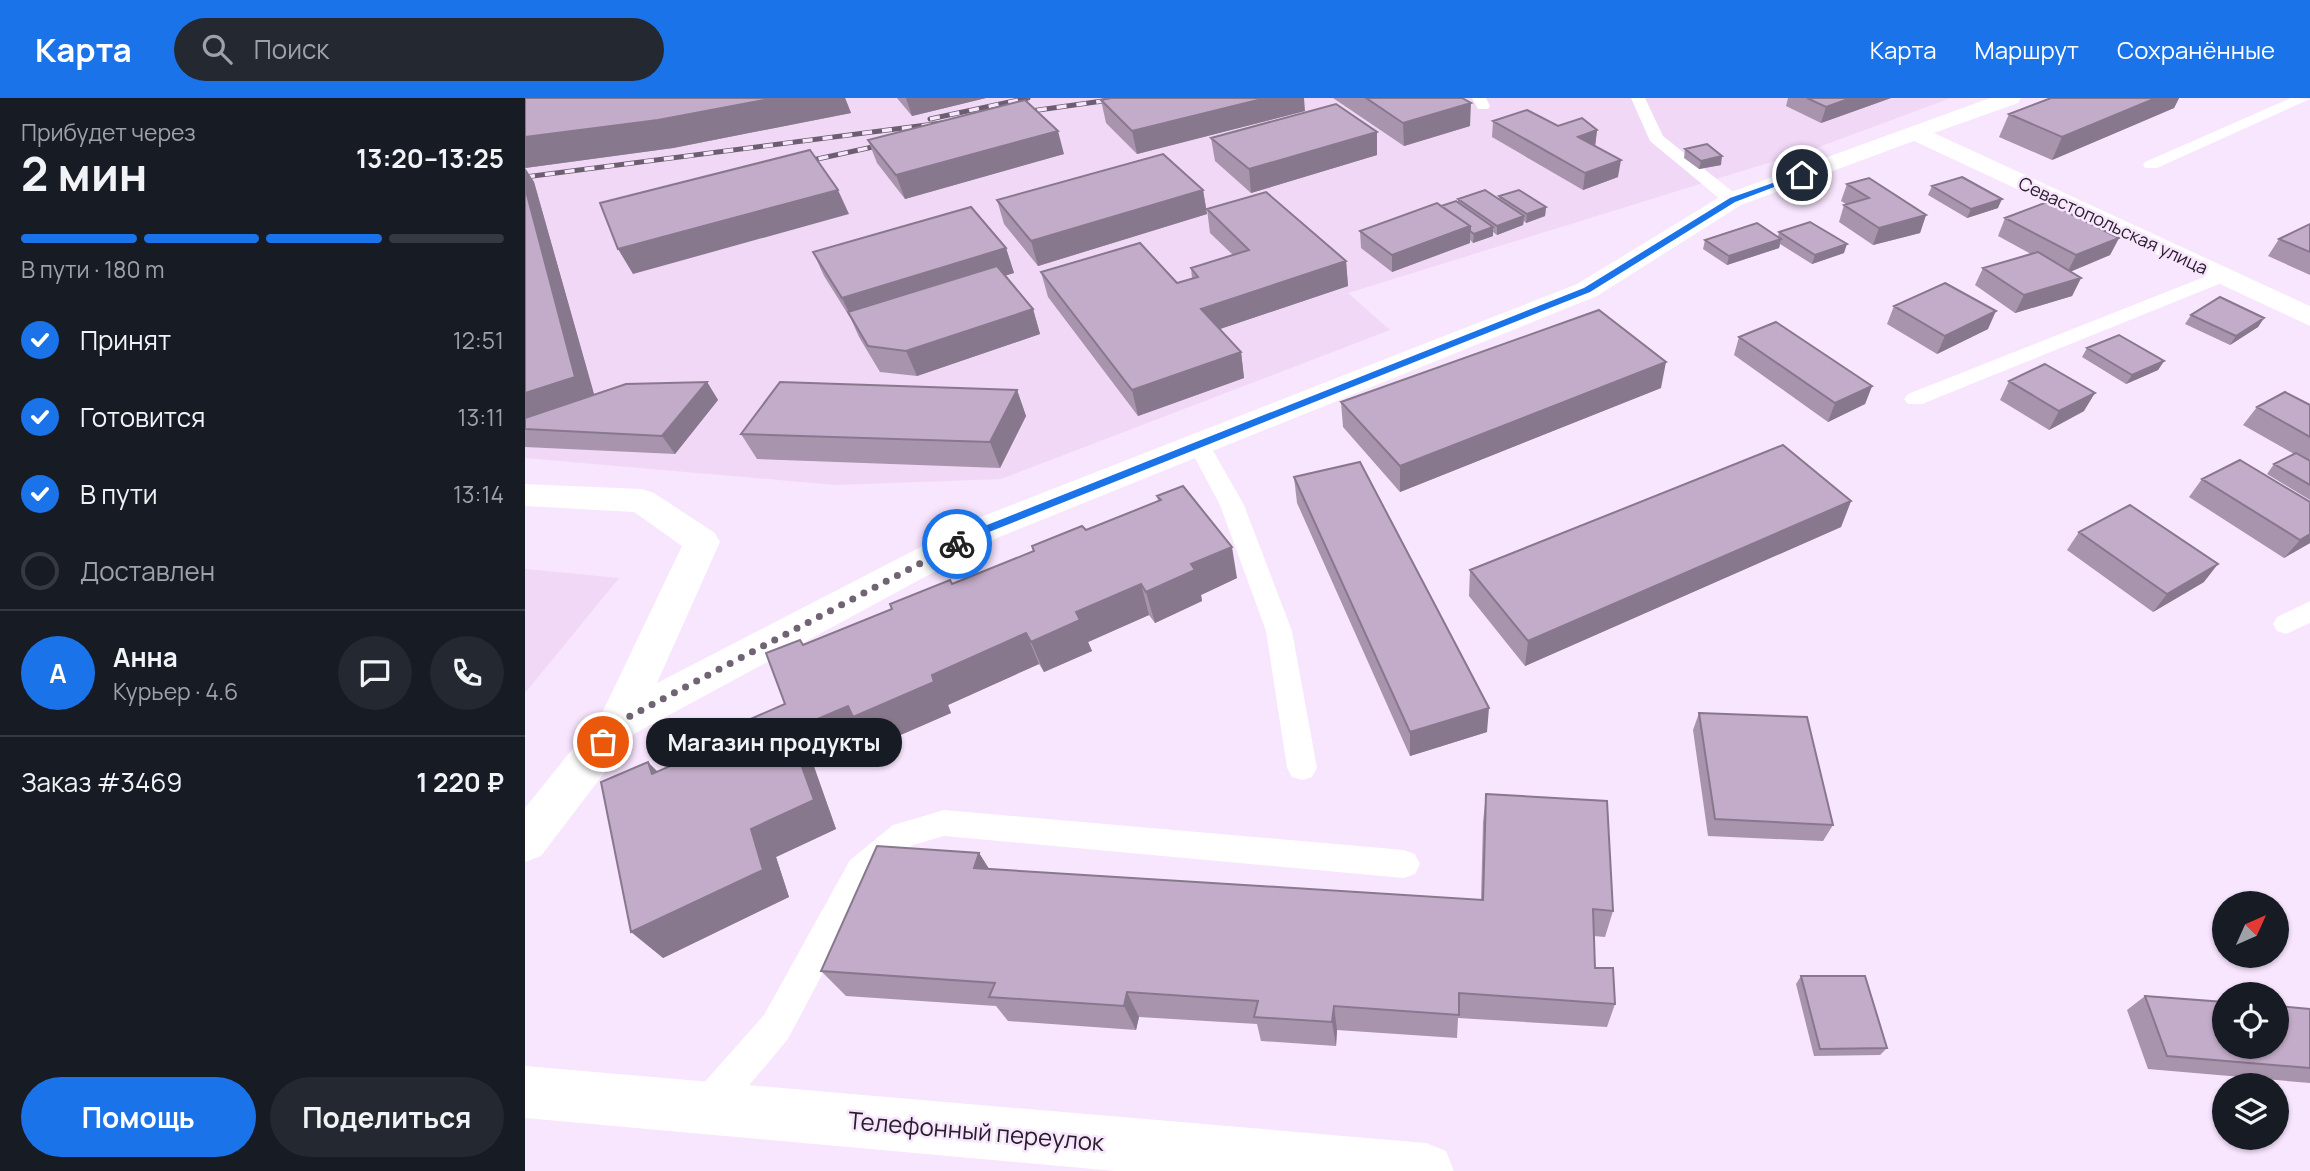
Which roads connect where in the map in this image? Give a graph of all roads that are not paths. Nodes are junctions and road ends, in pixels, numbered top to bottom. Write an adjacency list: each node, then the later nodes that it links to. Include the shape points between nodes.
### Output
1 (1638, 98): 6 (lane, via 1656,138)
2 (2011, 98): 4 (street)
3 (2303, 98): 5 (lane)
4 (1917, 134): 6 (street); 7 (street, Севастопольская улица)
5 (2151, 165)
6 (1733, 200): 10 (street, via 1587,290)
7 (2222, 276): 8 (street, Севастопольская улица); 9 (lane)
8 (2310, 317)
9 (1915, 399)
10 (1199, 445): 14 (street, via 985,530); 15 (lane, via 1232,505 1279,631)
11 (525, 495): 14 (street, via 642,501 702,542)
12 (2310, 611): 13 (lane)
13 (2286, 625)
14 (619, 722): 16 (street)
15 (1302, 768)
16 (525, 842)
17 (1404, 864): 19 (lane, via 944,823 904,834 861,870 776,1027)
18 (525, 1092): 19 (street, Телефонный переулок)
19 (706, 1108): 20 (street, Телефонный переулок)
20 (1426, 1171)

